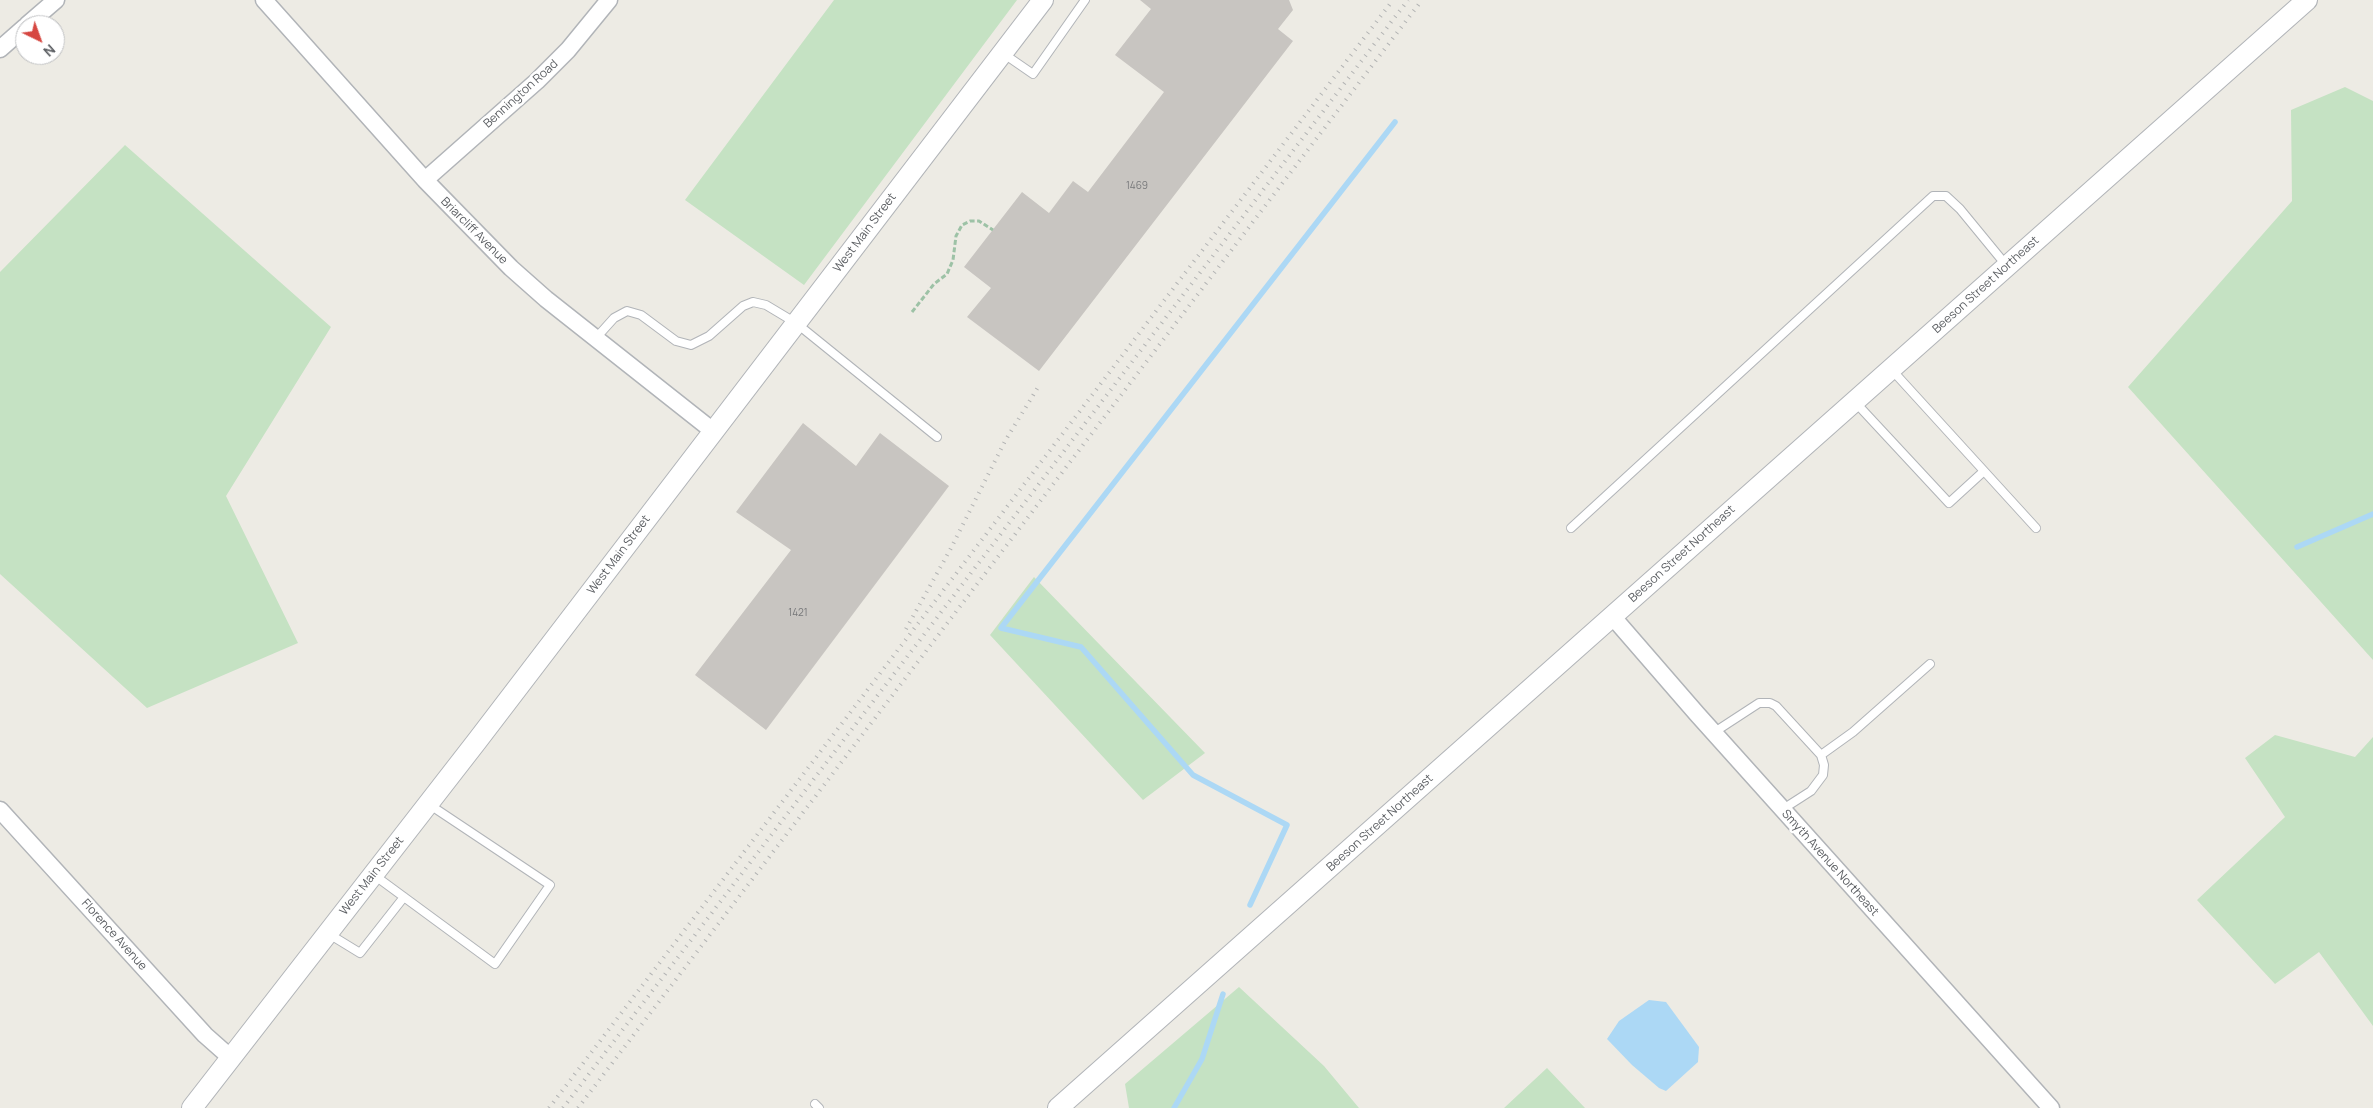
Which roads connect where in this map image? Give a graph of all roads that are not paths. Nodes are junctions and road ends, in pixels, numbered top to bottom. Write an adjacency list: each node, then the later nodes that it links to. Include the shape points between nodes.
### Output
1 (56, 0): 7 (street)
2 (264, 0): 11 (street, Briarcliff Avenue)
3 (609, 0): 11 (street, Bennington Road, via 589,27 544,74)
4 (1043, 0): 10 (street, West Main Street)
5 (1085, 0): 10 (lane, via 1033,74)
6 (2307, 0): 12 (street, Beeson Street Northeast)
7 (39, 15)
8 (15, 36): 9 (street)
9 (0, 49)
10 (1002, 53): 13 (street, West Main Street)
11 (425, 180): 14 (street, Briarcliff Avenue, via 511,268)
12 (2007, 266): 15 (street, Beeson Street Northeast); 20 (lane, via 1960,209 1946,196 1933,196)
13 (796, 324): 14 (lane, via 778,311 753,302 743,306 709,336 691,345 676,341 641,315 627,311 614,318); 17 (street, West Main Street); 18 (lane)
14 (596, 338): 17 (street, Briarcliff Avenue)
15 (1891, 369): 16 (street, Beeson Street Northeast); 19 (lane)
16 (1854, 401): 19 (lane, via 1949,503); 22 (street, Beeson Street Northeast)
17 (713, 431): 26 (street, West Main Street)
18 (936, 437)
19 (1984, 471): 21 (lane)
20 (1571, 528)
21 (2036, 528)
22 (1612, 616): 24 (street, Smyth Avenue Northeast); 34 (street, Beeson Street Northeast)
23 (1930, 664): 25 (lane)
24 (1713, 733): 25 (lane, via 1759,704 1770,703); 28 (street, Smyth Avenue Northeast)
25 (1821, 756): 28 (lane, via 1823,775 1811,792)
26 (428, 803): 29 (street, West Main Street); 30 (lane, via 550,885 495,964)
27 (0, 810): 32 (street, Florence Avenue, via 205,1035)
28 (1783, 810): 35 (street, Smyth Avenue Northeast)
29 (373, 874): 30 (lane); 31 (street, West Main Street)
30 (404, 896): 31 (lane, via 360,953)
31 (328, 933): 32 (street, West Main Street)
32 (230, 1058): 33 (street, West Main Street)
33 (192, 1108)
34 (1058, 1108)
35 (2051, 1108)

